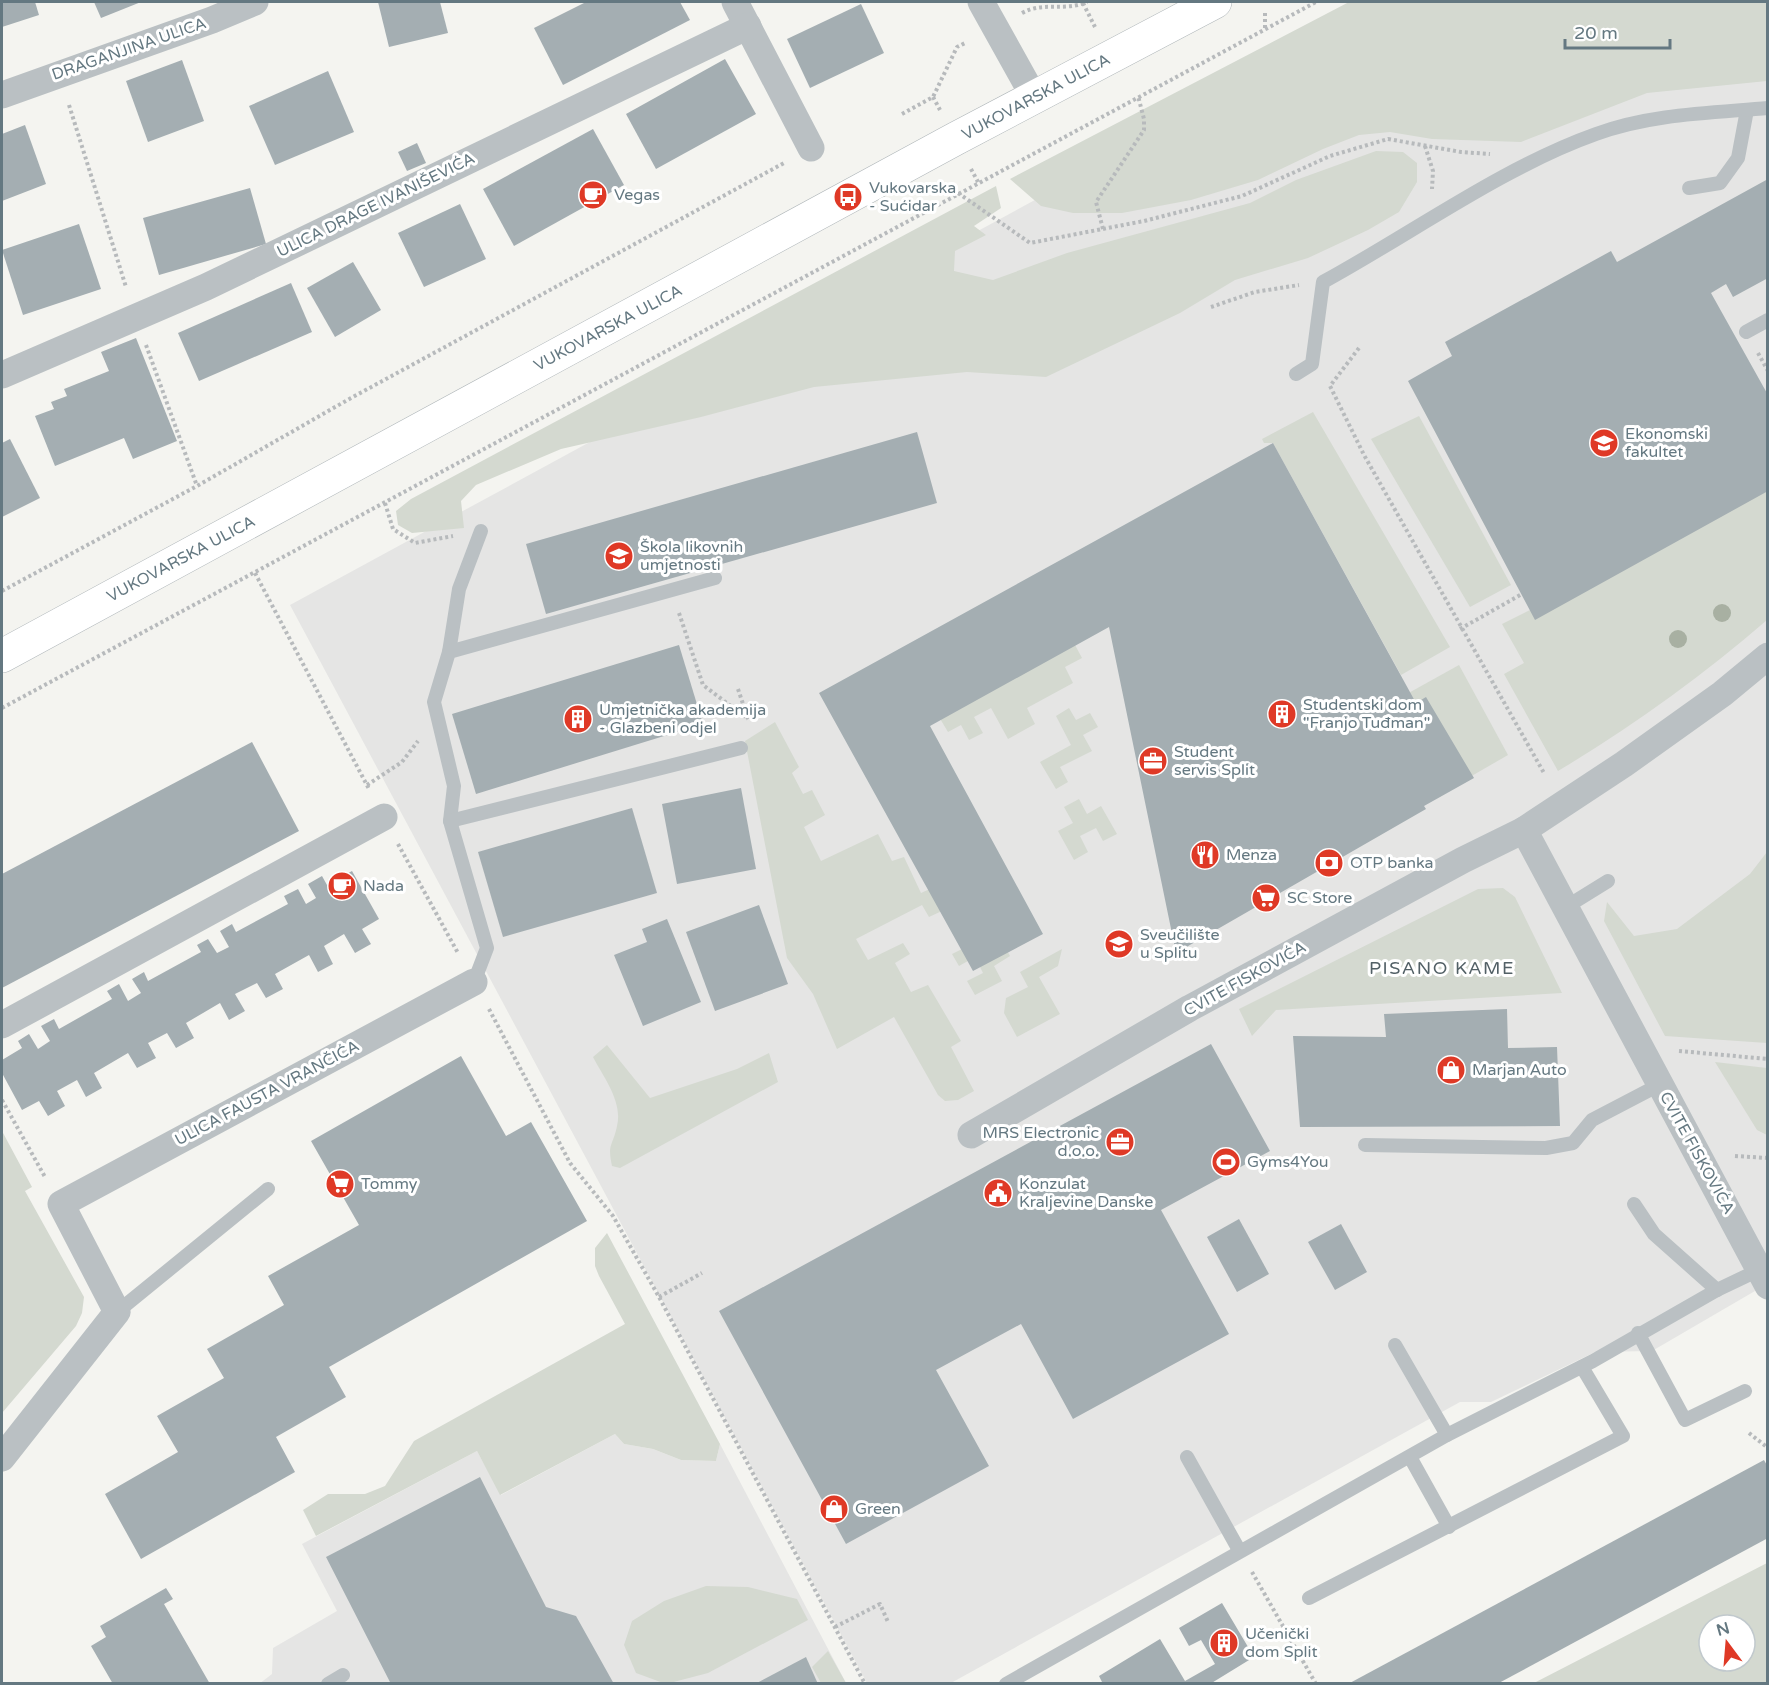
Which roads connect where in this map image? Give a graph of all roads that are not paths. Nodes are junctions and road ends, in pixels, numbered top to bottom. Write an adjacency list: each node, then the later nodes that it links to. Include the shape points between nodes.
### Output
1 (255, 2): 6 (street, DRAGANJINA ULICA)
2 (735, 2): 5 (street)
3 (981, 2): 7 (street)
4 (1215, 2): 7 (street, VUKOVARSKA ULICA)
5 (748, 26): 10 (street); 15 (street, ULICA DRAGE IVANIŠEVIĆA, via 206,287)
6 (2, 95)
7 (1034, 97): 19 (street, VUKOVARSKA ULICA)
8 (1767, 108): 9 (lane)
9 (1747, 110): 11 (lane, via 1738,158 1720,183); 14 (lane, via 1651,119 1597,134 1542,157 1323,282 1312,364)
10 (811, 148)
11 (1689, 188)
12 (1767, 320): 13 (lane)
13 (1746, 332)
14 (1296, 374)
15 (2, 375)
16 (481, 531): 18 (lane, via 459,589)
17 (715, 578): 18 (lane)
18 (449, 652): 23 (lane, via 434,702 454,786)
19 (2, 656)
20 (1767, 656): 24 (street, CVITE FISKOVIĆA, via 1696,713)
21 (741, 748): 23 (lane)
22 (384, 817): 28 (street)
23 (450, 821): 27 (lane, via 487,948)
24 (1524, 830): 26 (street, CVITE FISKOVIĆA); 30 (street, CVITE FISKOVIĆA, via 1190,1008)
25 (1608, 881): 26 (lane)
26 (1566, 907): 29 (street, CVITE FISKOVIĆA)
27 (474, 982): 36 (street, ULICA FAUSTA VRANČIĆA, via 61,1204)
28 (2, 1024)
29 (1659, 1085): 31 (lane, via 1592,1120 1573,1143 1546,1148); 34 (street, CVITE FISKOVIĆA)
30 (970, 1134)
31 (1365, 1145)
32 (268, 1189): 36 (lane)
33 (1634, 1204): 35 (lane, via 1654,1234)
34 (1763, 1278): 35 (lane)
35 (1717, 1290): 37 (lane)
36 (117, 1312): 44 (street)
37 (1638, 1333): 39 (lane); 40 (lane, via 1685,1420)
38 (1395, 1345): 41 (lane)
39 (1582, 1367): 41 (lane); 45 (lane, via 1623,1436)
40 (1745, 1390)
41 (1447, 1435): 43 (lane)
42 (1187, 1457): 46 (lane)
43 (1410, 1457): 45 (lane); 46 (lane)
44 (2, 1458)
45 (1449, 1527): 47 (lane)
46 (1239, 1550): 50 (lane)
47 (1310, 1598)
48 (343, 1675): 49 (lane)
49 (328, 1683)
50 (1006, 1683)

